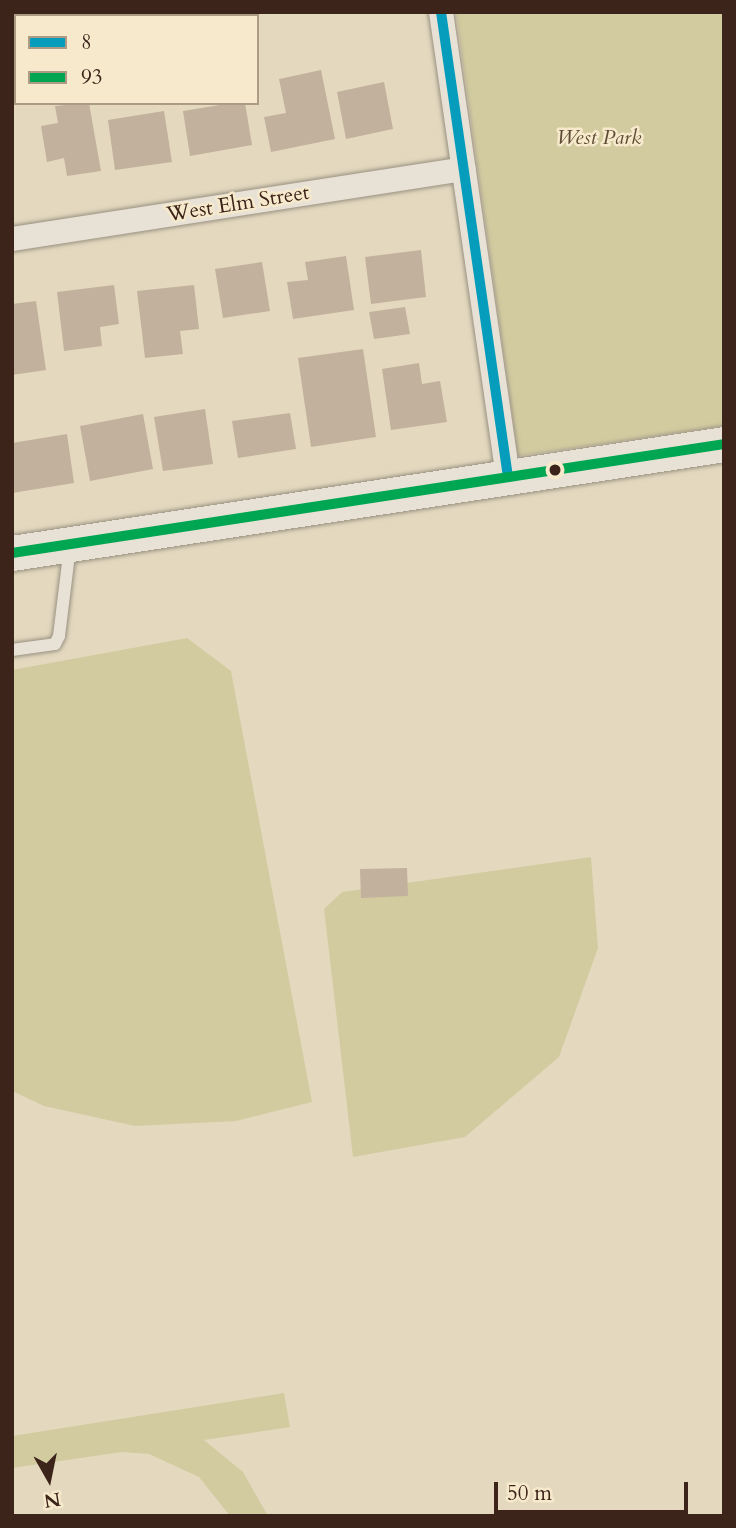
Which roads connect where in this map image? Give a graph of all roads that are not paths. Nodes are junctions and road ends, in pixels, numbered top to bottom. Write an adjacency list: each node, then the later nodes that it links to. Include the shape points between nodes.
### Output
1 (441, 12): 2 (street)
2 (464, 169): 3 (street, West Elm Street); 5 (street)
3 (12, 239)
4 (724, 444): 5 (main road)
5 (508, 475): 6 (main road)
6 (71, 543): 7 (main road); 8 (lane, via 55,644)
7 (12, 552)
8 (12, 650)

